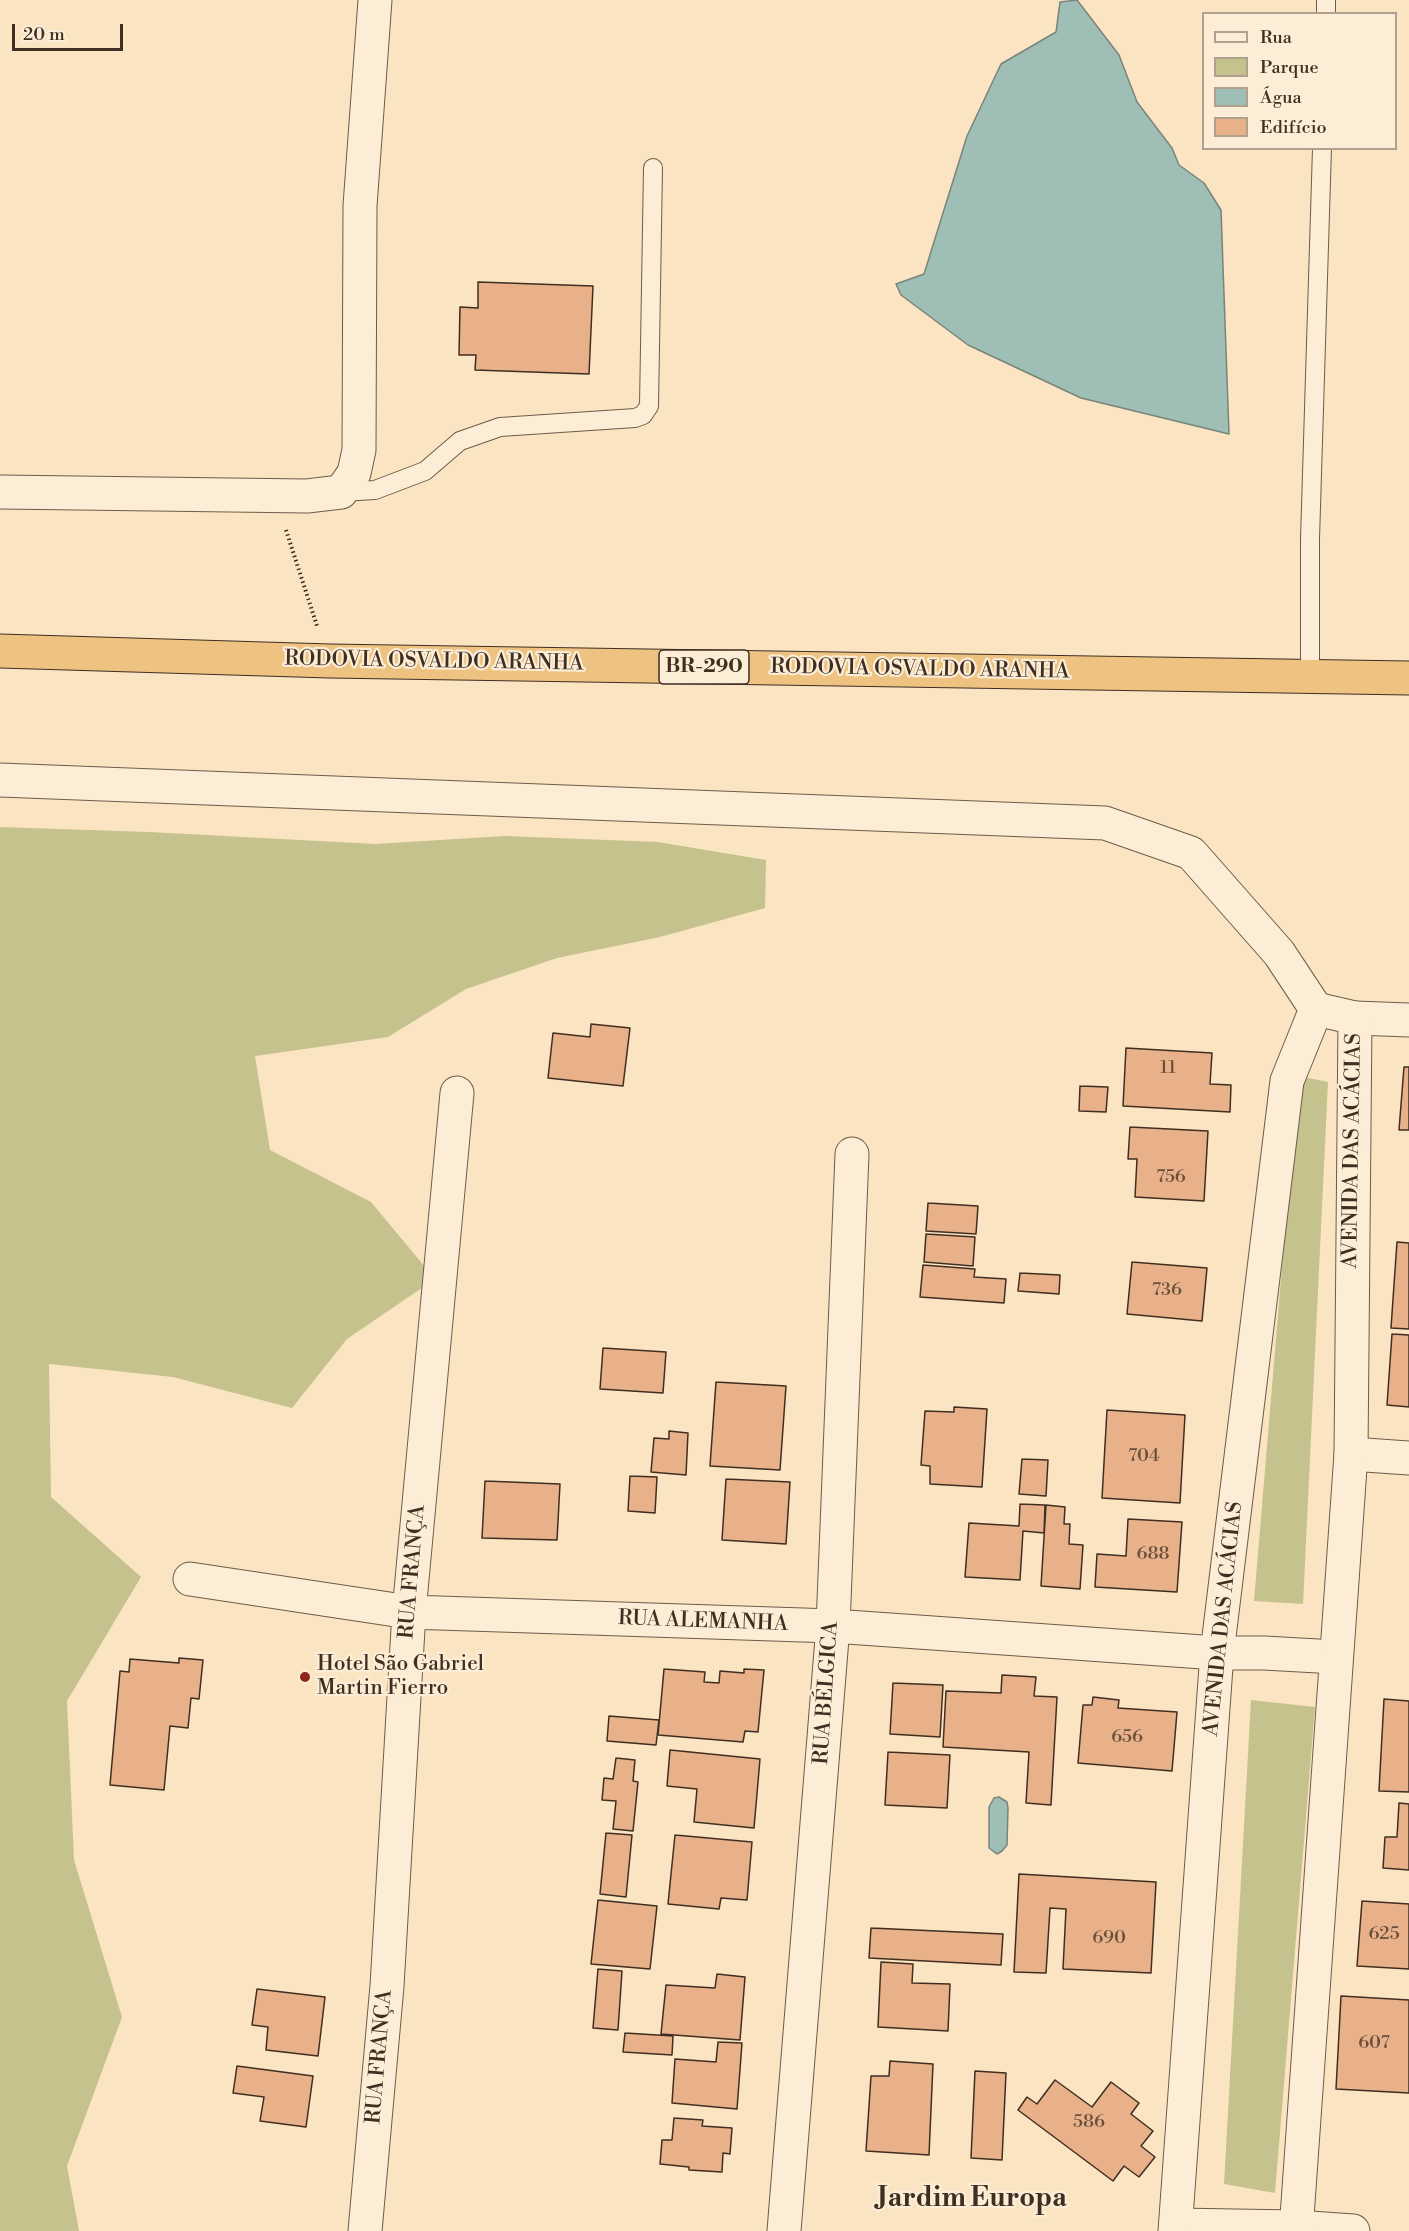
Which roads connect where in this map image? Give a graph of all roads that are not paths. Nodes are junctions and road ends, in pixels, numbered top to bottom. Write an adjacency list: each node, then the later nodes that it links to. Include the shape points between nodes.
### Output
1 (375, 0): 5 (street, via 360,206 359,450 354,473)
2 (1322, 150): 7 (lane, via 1310,538)
3 (653, 168): 5 (lane, via 649,406 643,414 635,418 500,427 460,441 425,471 375,490)
4 (0, 492): 5 (street, via 307,496)
5 (341, 492)
6 (0, 651): 7 (highway, RODOVIA OSVALDO ARANHA / BR-290, via 330,661)
7 (1310, 676): 8 (highway, RODOVIA OSVALDO ARANHA / BR-290)
8 (1409, 678)
9 (0, 780): 10 (street, via 1106,824 1191,854 1279,953)
10 (1316, 1009): 11 (street, AVENIDA DAS ACÁCIAS); 20 (street, AVENIDA DAS ACÁCIAS, via 1287,1081)
11 (1354, 1018): 12 (street); 15 (street, AVENIDA DAS ACÁCIAS)
12 (1409, 1020)
13 (457, 1093): 18 (street, RUA FRANÇA)
14 (852, 1154): 19 (street, RUA BÉLGICA)
15 (1351, 1454): 16 (street); 21 (street, AVENIDA DAS ACÁCIAS)
16 (1409, 1458)
17 (190, 1579): 18 (street, RUA ALEMANHA)
18 (409, 1612): 19 (street, RUA ALEMANHA); 24 (street, RUA FRANÇA, via 387,1986)
19 (833, 1626): 20 (street, RUA ALEMANHA); 25 (street, RUA BÉLGICA)
20 (1217, 1653): 21 (street, RUA ALEMANHA); 22 (street, AVENIDA DAS ACÁCIAS)
21 (1336, 1657): 23 (street, AVENIDA DAS ACÁCIAS)
22 (1176, 2228): 23 (street)
23 (1296, 2229): 26 (street)
24 (365, 2231)
25 (784, 2231)
26 (1353, 2231)

